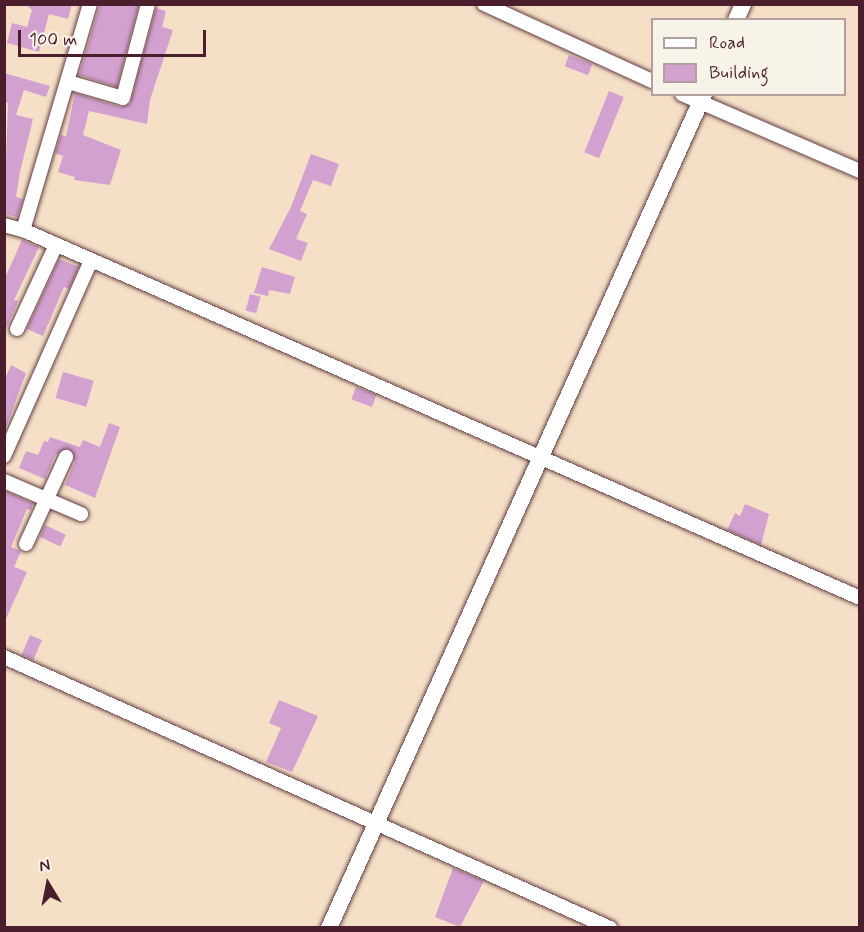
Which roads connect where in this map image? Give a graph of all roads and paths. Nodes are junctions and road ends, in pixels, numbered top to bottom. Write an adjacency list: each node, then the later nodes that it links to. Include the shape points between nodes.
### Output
1 (90, 4): 7 (street)
2 (148, 4): 7 (street, via 123,98)
3 (484, 4): 6 (street)
4 (743, 4): 5 (street)
5 (737, 18)
6 (651, 81)
7 (68, 82): 11 (street)
8 (702, 99): 9 (street); 15 (street)
9 (860, 171)
10 (4, 225): 11 (street)
11 (23, 230): 12 (street)
12 (56, 245): 13 (street); 14 (street)
13 (91, 261): 15 (street); 16 (street)
14 (18, 329)
15 (541, 455): 22 (street); 24 (street)
16 (4, 456)
17 (66, 457): 19 (street)
18 (4, 481): 19 (street)
19 (46, 496): 20 (street); 21 (street)
20 (81, 514)
21 (26, 544)
22 (860, 598)
23 (4, 657): 24 (street)
24 (376, 823): 25 (street); 26 (street)
25 (329, 927)
26 (610, 927)

